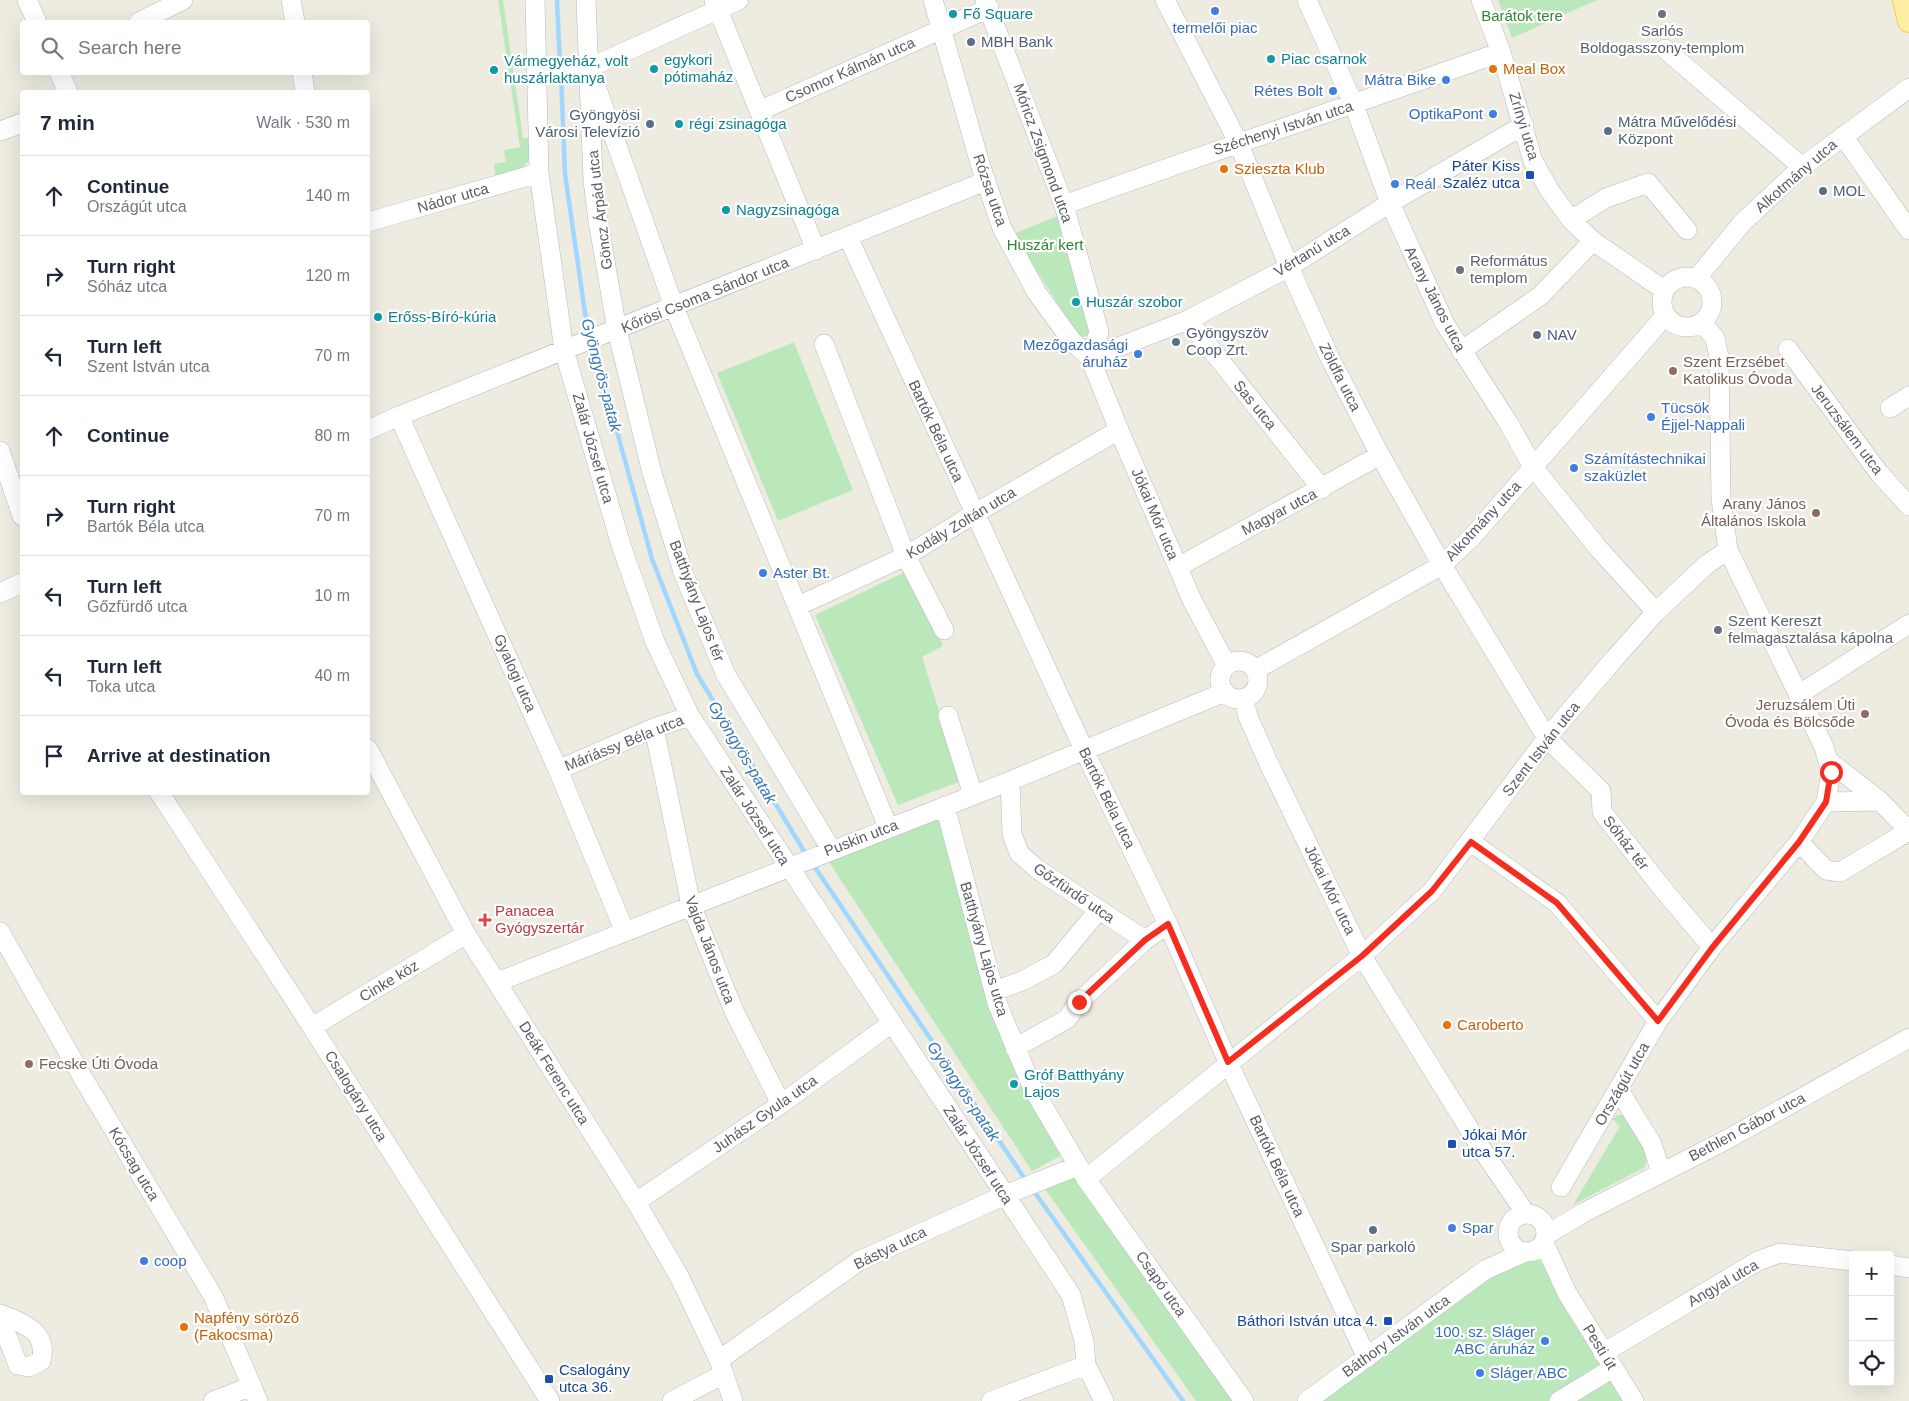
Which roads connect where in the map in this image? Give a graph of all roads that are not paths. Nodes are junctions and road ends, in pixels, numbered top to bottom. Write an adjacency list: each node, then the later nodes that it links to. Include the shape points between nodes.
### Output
1 (27, 0): 14 (street)
2 (183, 0): 15 (street)
3 (291, 0): 16 (street)
4 (535, 0): 24 (street, Zalár József utca)
5 (586, 0): 21 (street, Göncz Árpád utca)
6 (739, 0): 13 (street)
7 (934, 0): 18 (street, Rózsa utca)
8 (1165, 0): 34 (street, Zöldfa utca)
9 (1307, 0): 28 (street, Arany János utca)
10 (1482, 0): 20 (street, Zrínyi utca)
11 (1904, 0): 17 (main road)
12 (987, 4): 18 (street, Csomor Kálmán utca); 39 (street, Móricz Zsigmond utca)
13 (716, 5): 21 (street); 29 (street)
14 (36, 20)
15 (144, 20)
16 (295, 20)
17 (1909, 20)
18 (941, 29): 29 (street, Csomor Kálmán utca); 37 (street, Rózsa utca)
19 (1665, 49): 35 (street)
20 (1501, 52): 28 (street, Széchenyi István utca); 31 (street, Zrínyi utca)
21 (589, 68): 24 (street); 50 (street); 54 (street, Göncz Árpád utca, via 593,180)
22 (60, 75): 26 (street)
23 (302, 75): 27 (street)
24 (537, 75): 36 (street, Zalár József utca)
25 (1909, 88): 33 (street, Alkotmány utca)
26 (67, 90)
27 (305, 90)
28 (1354, 105): 34 (street, Széchenyi István utca); 38 (street, Arany János utca)
29 (759, 111): 46 (street)
30 (20, 123): 32 (street)
31 (1524, 125): 38 (street, Vértanú utca); 40 (street, Zrínyi utca, via 1533,161)
32 (1, 127)
33 (1843, 136): 35 (street, Alkotmány utca); 43 (street)
34 (1238, 142): 39 (street, Széchenyi István utca); 47 (street, Zöldfa utca)
35 (1802, 167): 48 (street, Alkotmány utca, via 1742,223)
36 (538, 173): 41 (street, Nádor utca); 56 (street, Zalár József utca)
37 (986, 181): 44 (street, Kőrösi Csoma Sándor utca); 59 (street, Rózsa utca, via 1002,228 1037,293 1072,341)
38 (1390, 203): 47 (street, Vértanú utca); 58 (street, Arany János utca, via 1422,278)
39 (1064, 205): 59 (street, Móricz Zsigmond utca, via 1099,332)
40 (1572, 220): 42 (street, via 1606,198 1648,183); 45 (street, Zrínyi utca)
41 (370, 221)
42 (1687, 230)
43 (1909, 230)
44 (848, 237): 46 (street, Kőrösi Csoma Sándor utca); 71 (street, Bartók Béla utca)
45 (1593, 241): 49 (street, Zrínyi utca); 58 (street, via 1540,296)
46 (816, 250): 50 (street, Kőrösi Csoma Sándor utca)
47 (1288, 267): 52 (street, Vértanú utca); 66 (street, Zöldfa utca)
48 (1697, 278): 49 (street, via 1684,276 1673,280); 53 (street, via 1707,285 1712,297 1711,311)
49 (1664, 290): 51 (street, via 1661,303)
50 (674, 308): 54 (street, Kőrösi Csoma Sándor utca); 78 (street)
51 (1665, 316): 53 (street, via 1676,325 1690,328); 67 (street, Alkotmány utca)
52 (1188, 320): 59 (street, Vértanú utca); 68 (street, Sas utca)
53 (1702, 323): 72 (street, Országút utca, via 1715,338 1719,357 1721,499)
54 (614, 331): 56 (street, Kőrösi Csoma Sándor utca); 105 (street, Batthyány Lajos tér, via 652,473 688,584 726,675)
55 (824, 344): 73 (street)
56 (569, 349): 62 (street, Kőrösi Csoma Sándor utca); 87 (street, Zalár József utca, via 621,545 655,642)
57 (1788, 349): 69 (street, Jeruzsálem utca, via 1879,473)
58 (1461, 351): 67 (street, Arany János utca)
59 (1090, 358): 64 (street, Jókai Mór utca)
60 (1909, 396): 61 (street)
61 (1890, 408)
62 (399, 416): 63 (street, Kőrösi Csoma Sándor utca); 94 (street, Gyalogi utca)
63 (370, 429)
64 (1118, 430): 71 (street, Kodály Zoltán utca); 75 (street, Jókai Mór utca)
65 (0, 451): 70 (street)
66 (1380, 455): 68 (street, Magyar utca); 74 (street, Zöldfa utca)
67 (1533, 467): 74 (street, Alkotmány utca); 79 (street, Arany János utca, via 1599,550)
68 (1322, 489): 75 (street, Magyar utca)
69 (1909, 506)
70 (20, 510)
71 (974, 514): 73 (street, Kodály Zoltán utca); 91 (street, Bartók Béla utca)
72 (1728, 550): 79 (street, Szent István utca, via 1706,565); 85 (street, Országút utca)
73 (906, 556): 78 (street, Kodály Zoltán utca); 81 (street)
74 (1442, 566): 83 (street, Alkotmány utca); 90 (street, Zöldfa utca)
75 (1178, 567): 82 (street, Jókai Mór utca)
76 (20, 585): 77 (street)
77 (0, 593)
78 (798, 606): 101 (street)
79 (1656, 612): 90 (street, Szent István utca)
80 (1909, 624): 85 (street)
81 (944, 630)
82 (1227, 666): 83 (street, via 1242,662); 84 (street, via 1221,677)
83 (1255, 670): 86 (street, via 1258,680 1255,690)
84 (1225, 692): 86 (street, via 1235,699); 91 (street, Puskin utca)
85 (1798, 695): 93 (street, Országút utca)
86 (1243, 699): 115 (street, Jókai Mór utca, via 1269,764)
87 (690, 716): 89 (street, Máriássy Béla utca); 106 (street, Zalár József utca)
88 (948, 716): 97 (street)
89 (654, 728): 94 (street, Máriássy Béla utca); 107 (street, Vajda János utca)
90 (1547, 738): 103 (street, Szent István utca); 114 (street, Sóház tér, via 1601,792 1602,812)
91 (1084, 750): 95 (street, Puskin utca); 109 (street, Bartók Béla utca)
92 (370, 753): 112 (street, Deák Ferenc utca)
93 (1830, 762): 98 (street, Országút utca); 99 (street, Országút utca)
94 (558, 770): 111 (street, Gyalogi utca)
95 (1010, 781): 97 (street, Puskin utca); 108 (street, Gőzfürdő utca, via 1012,834 1020,853 1037,869)
96 (162, 795): 120 (street, Csalogány utca)
97 (973, 795): 100 (street, Puskin utca)
98 (1880, 801): 99 (street); 102 (street, Országút utca)
99 (1826, 802): 104 (street, Országút utca)
100 (945, 806): 101 (street, Puskin utca); 117 (street, Batthyány Lajos utca)
101 (888, 827): 105 (street, Puskin utca)
102 (1909, 831): 104 (street, Országút utca, via 1840,872 1826,870)
103 (1471, 842): 115 (street, Szent István utca, via 1432,891); 118 (street, via 1557,903)
104 (1799, 842): 114 (street, Országút utca)
105 (829, 850): 106 (street, Puskin utca)
106 (790, 865): 107 (street, Puskin utca); 119 (street, Zalár József utca)
107 (691, 905): 111 (street, Puskin utca); 125 (street, Vajda János utca, via 734,1011)
108 (1098, 911): 113 (street, Gőzfürdő utca); 117 (street, via 1054,964)
109 (1168, 924): 113 (street); 123 (street, Bartók Béla utca)
110 (0, 932): 139 (street, Kócsag utca, via 213,1296)
111 (625, 932): 116 (street, Puskin utca)
112 (466, 934): 116 (street, Deák Ferenc utca); 120 (street, Cinke köz)
113 (1145, 940): 122 (street, via 1079,1002 1067,1019)
114 (1712, 948): 118 (street, Országút utca)
115 (1362, 956): 123 (street, Szent István utca); 131 (street, Jókai Mór utca, via 1481,1148)
116 (497, 982): 130 (street, Deák Ferenc utca)
117 (994, 992): 122 (street, Batthyány Lajos utca)
118 (1658, 1021): 124 (street, Országút utca)
119 (892, 1023): 125 (street, Juhász Gyula utca); 129 (street, Zalár József utca)
120 (312, 1027): 141 (street, Csalogány utca)
121 (1909, 1038): 127 (street, Bethlen Gábor utca)
122 (1015, 1048): 126 (street, Batthyány Lajos utca, via 1033,1089)
123 (1228, 1062): 126 (street, Bástya utca); 135 (street, Bartók Béla utca)
124 (1620, 1090): 127 (street, via 1652,1144); 128 (street, Országút utca)
125 (781, 1104): 130 (street, Juhász Gyula utca)
126 (1082, 1172): 129 (street, Bástya utca, via 1047,1177); 146 (street, Csapó utca)
127 (1661, 1173): 131 (street, Bethlen Gábor utca, via 1583,1213)
128 (1561, 1187)
129 (1008, 1194): 137 (street, Zalár József utca, via 1070,1295 1084,1341); 138 (street, Bástya utca, via 859,1261)
130 (636, 1202): 138 (street, Deák Ferenc utca, via 679,1276)
131 (1529, 1234): 135 (street, Báthory István utca); 136 (street, Pesti út)
132 (1849, 1261): 136 (street, Angyal utca, via 1780,1253 1758,1262)
133 (1894, 1266): 134 (street)
134 (1909, 1268)
135 (1367, 1358): 147 (street, Báthory István utca)
136 (1608, 1361): 148 (street, Angyal utca); 149 (street, Pesti út)
137 (1086, 1365): 144 (street); 145 (street, Zalár József utca)
138 (721, 1367): 142 (street, Bástya utca); 143 (street, Deák Ferenc utca)
139 (255, 1394): 140 (street)
140 (213, 1401)
141 (550, 1401)
142 (672, 1401)
143 (733, 1401)
144 (991, 1401)
145 (1104, 1401)
146 (1244, 1401)
147 (1307, 1401)
148 (1559, 1401)
149 (1634, 1401)

